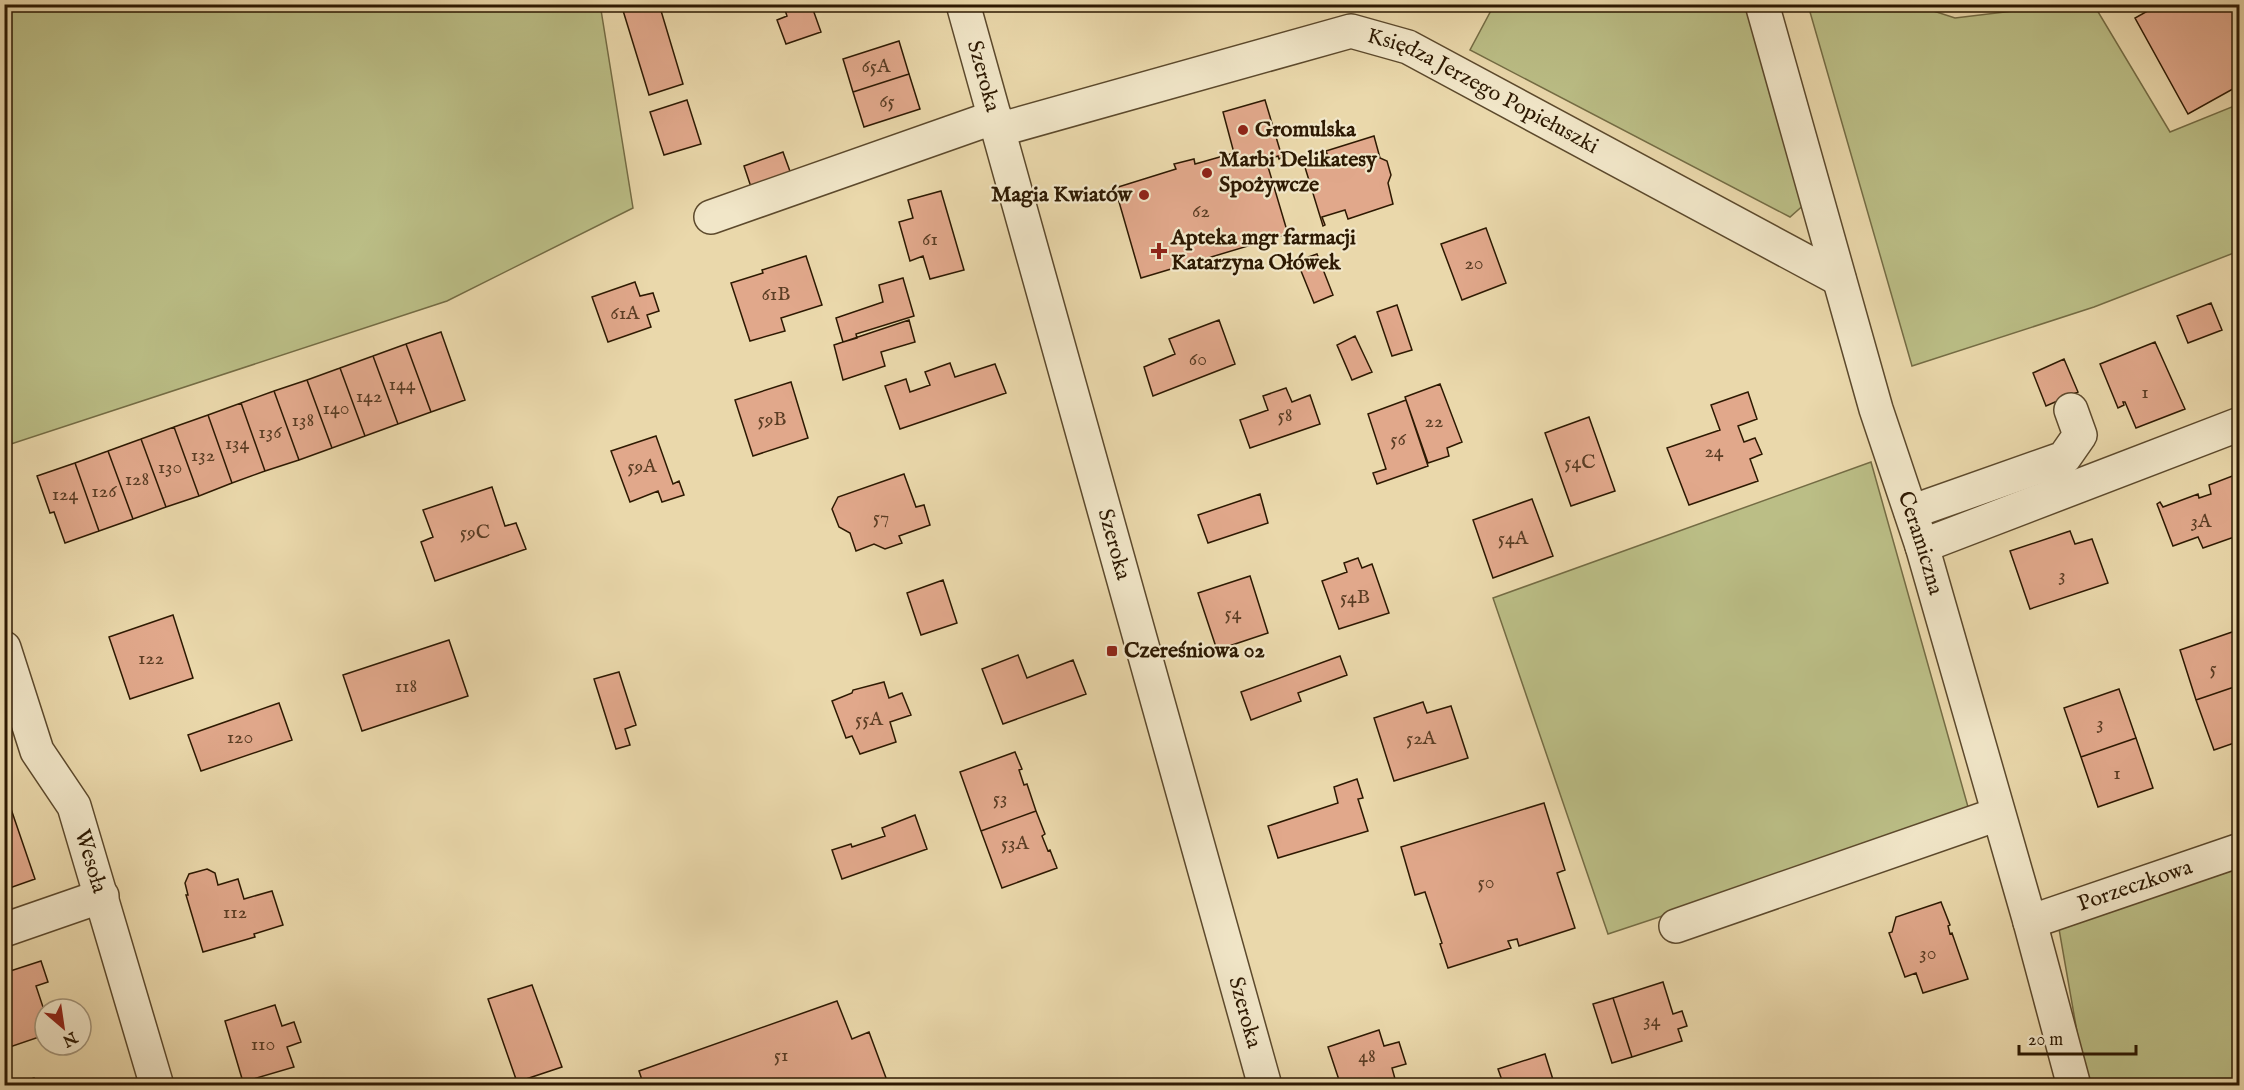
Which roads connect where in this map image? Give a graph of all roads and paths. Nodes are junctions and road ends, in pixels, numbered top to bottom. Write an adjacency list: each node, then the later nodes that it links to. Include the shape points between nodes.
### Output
1 (963, 4): 3 (street, Szeroka)
2 (1762, 4): 5 (street, Ceramiczna)
3 (996, 124): 4 (street, Księdza Jerzego Popiełuszki); 5 (street, Księdza Jerzego Popiełuszki, via 1351,31 1408,47); 18 (street, Szeroka)
4 (711, 217)
5 (1839, 279): 8 (street, Ceramiczna)
6 (2071, 410): 8 (street, via 2080,435 2064,458)
7 (2240, 424): 9 (street)
8 (1911, 513): 9 (street, Ceramiczna)
9 (1922, 546): 11 (street, Ceramiczna)
10 (4, 648): 13 (street, Wesoła, via 37,751 74,806)
11 (1998, 814): 14 (street, Ceramiczna); 15 (street)
12 (2240, 850): 14 (street, Porzeczkowa)
13 (102, 896): 16 (street); 17 (street, Wesoła)
14 (2030, 922): 19 (street, Ceramiczna)
15 (1676, 926)
16 (4, 930)
17 (157, 1086)
18 (1265, 1086)
19 (2074, 1086)

